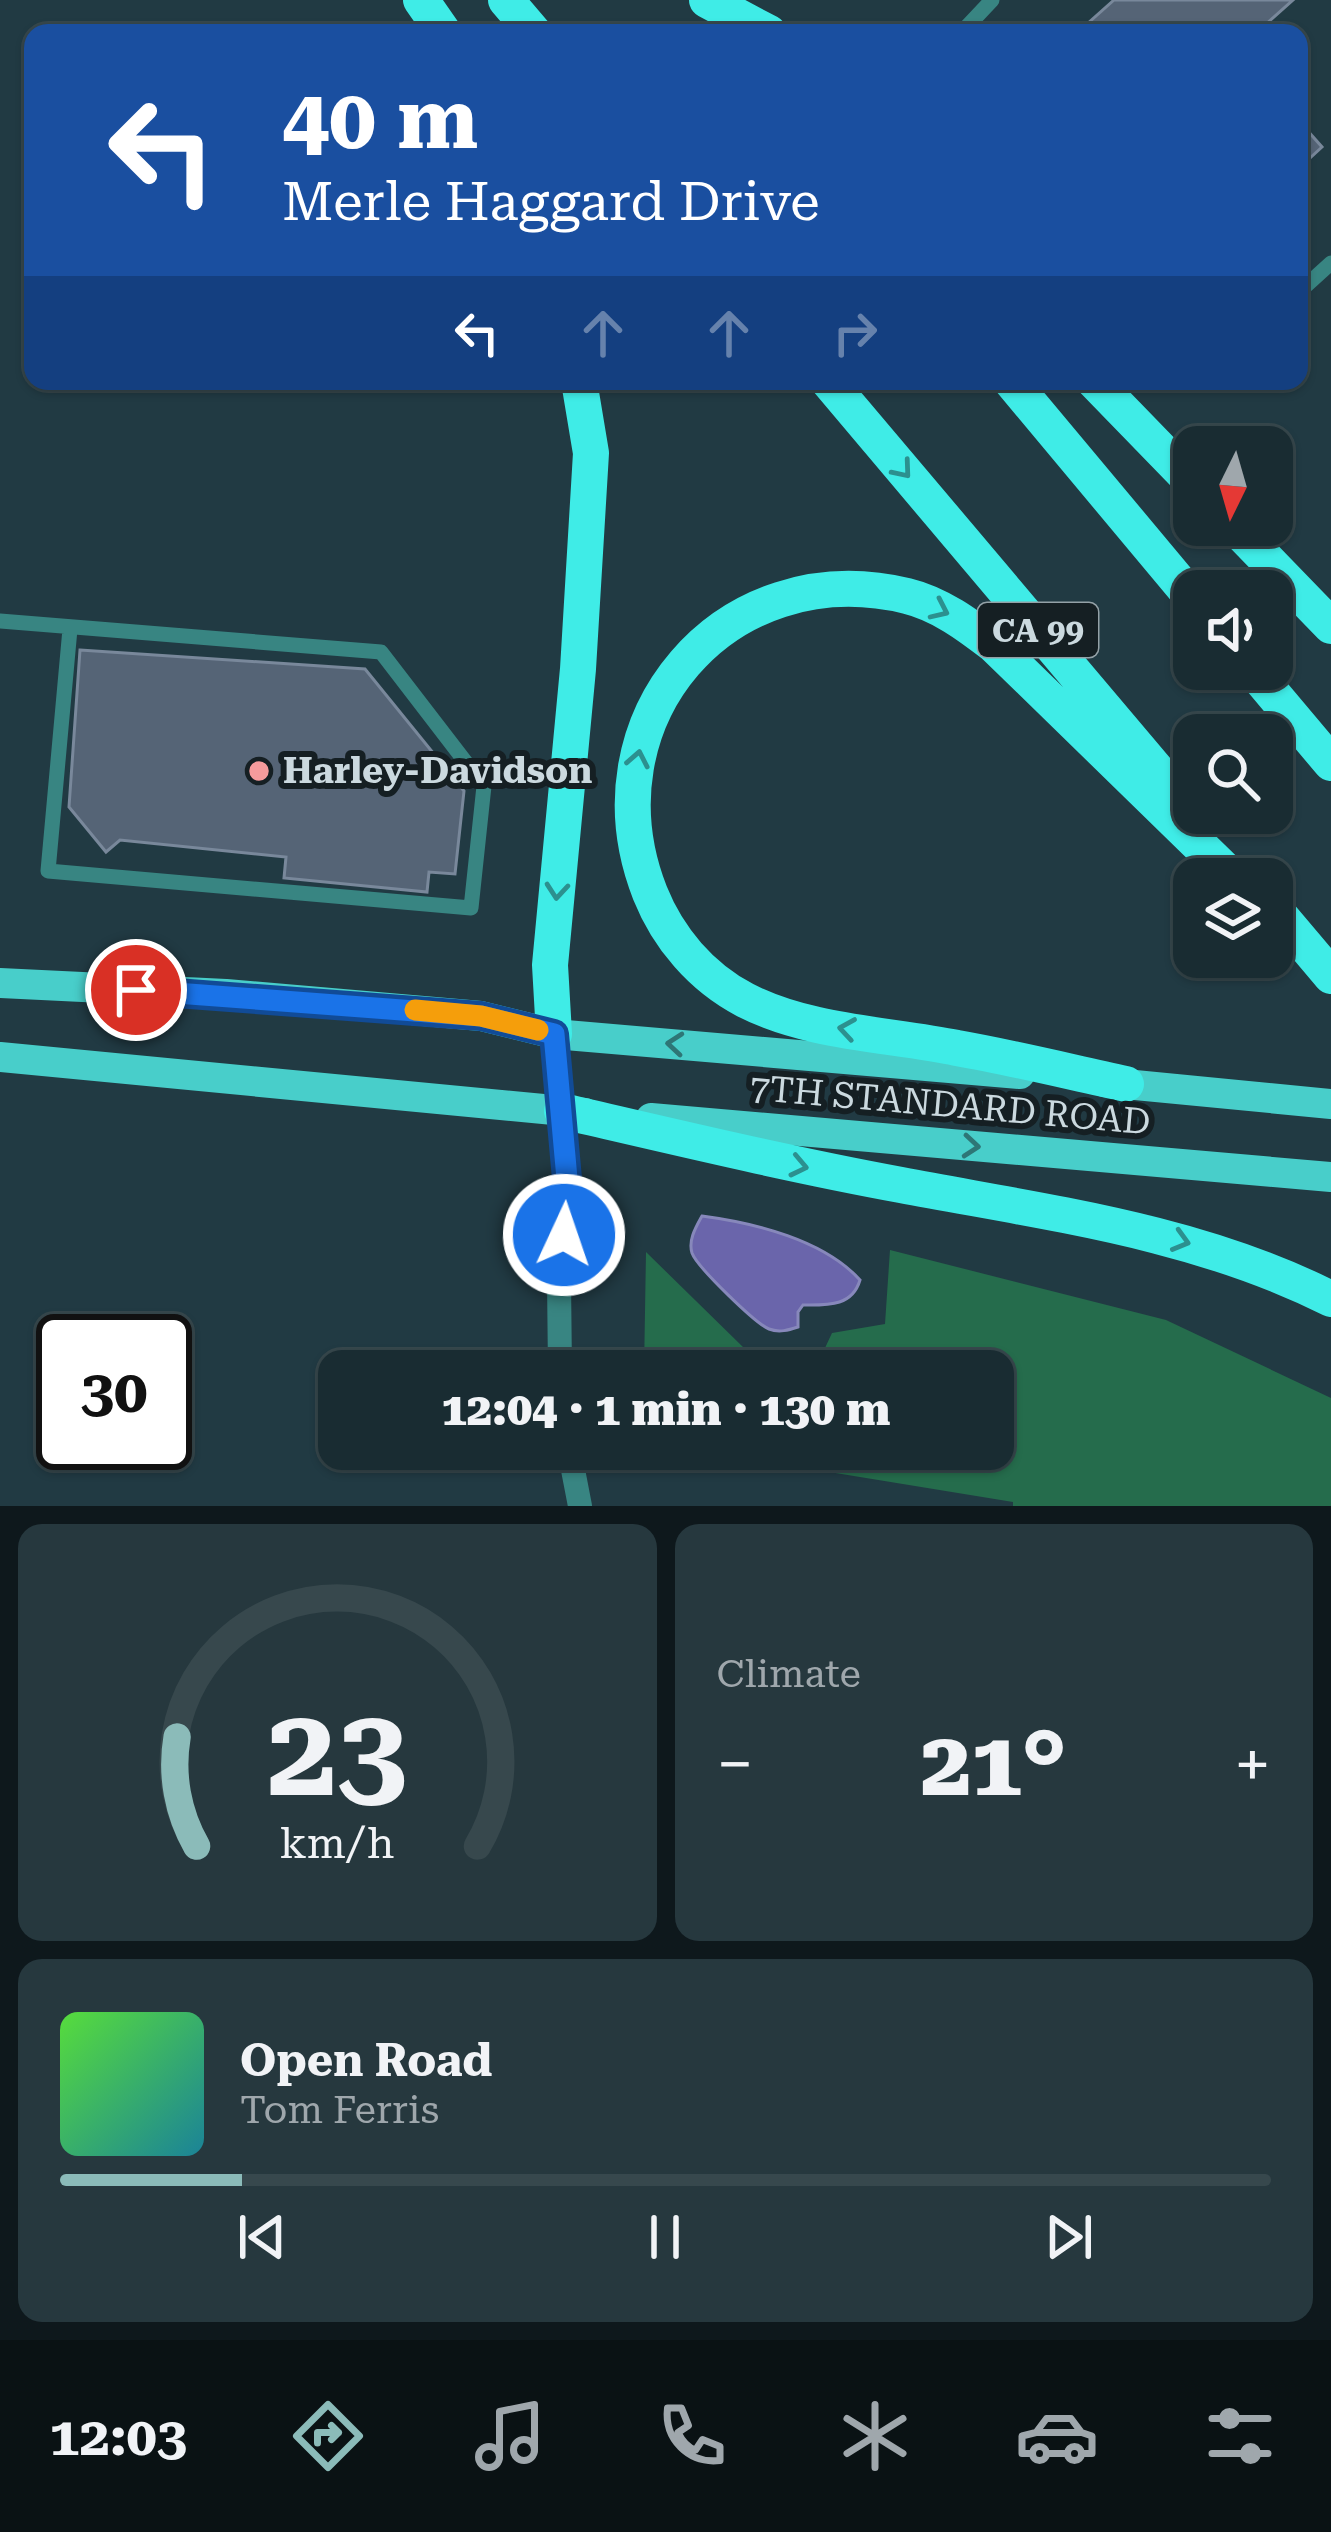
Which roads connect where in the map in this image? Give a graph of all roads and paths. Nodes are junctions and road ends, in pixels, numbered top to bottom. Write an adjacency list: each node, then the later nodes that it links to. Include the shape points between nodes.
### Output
1 (506, 0): 5 (highway)
2 (696, 0): 6 (highway)
3 (706, 0): 7 (highway)
4 (992, 0): 8 (lane)
5 (526, 24)
6 (716, 24)
7 (752, 24)
8 (969, 24)
9 (1331, 263): 10 (lane)
10 (1308, 284)
11 (580, 390): 29 (highway, one-way to 29, via 591,453 550,965)
12 (836, 390): 24 (highway, CA 99, one-way to 24)
13 (1019, 390): 17 (highway)
14 (1103, 390): 15 (highway)
15 (1173, 462)
16 (1253, 546): 19 (highway)
17 (1173, 575)
18 (0, 621): 20 (lane)
19 (1331, 626)
20 (70, 629): 20 (lane, via 48,872 471,908 484,786 381,652)
21 (1270, 690): 22 (highway)
22 (1331, 763)
23 (1212, 858): 31 (highway, one-way to 23, via 813,1024 719,982 674,940 638,861 631,806 637,750 657,700 703,642 741,615 779,597 844,589 909,596 994,645)
24 (1231, 858)
25 (1293, 931): 27 (highway)
26 (1293, 937): 27 (highway)
27 (1324, 968)
28 (0, 983): 29 (main road, 7TH STANDARD ROAD, via 481,1016)
29 (554, 1034): 31 (main road, 7TH STANDARD ROAD, one-way to 29); 33 (street)
30 (0, 1057): 33 (main road, 7TH STANDARD ROAD)
31 (1126, 1084): 32 (main road, 7TH STANDARD ROAD)
32 (1331, 1104)
33 (562, 1111): 34 (main road, 7TH STANDARD ROAD, one-way to 34); 35 (highway, one-way to 35, via 793,1165 1146,1231 1227,1254); 36 (street, via 568,1190)
34 (1331, 1177)
35 (1331, 1299)
36 (560, 1350)
37 (573, 1470): 38 (street)
38 (579, 1506)

